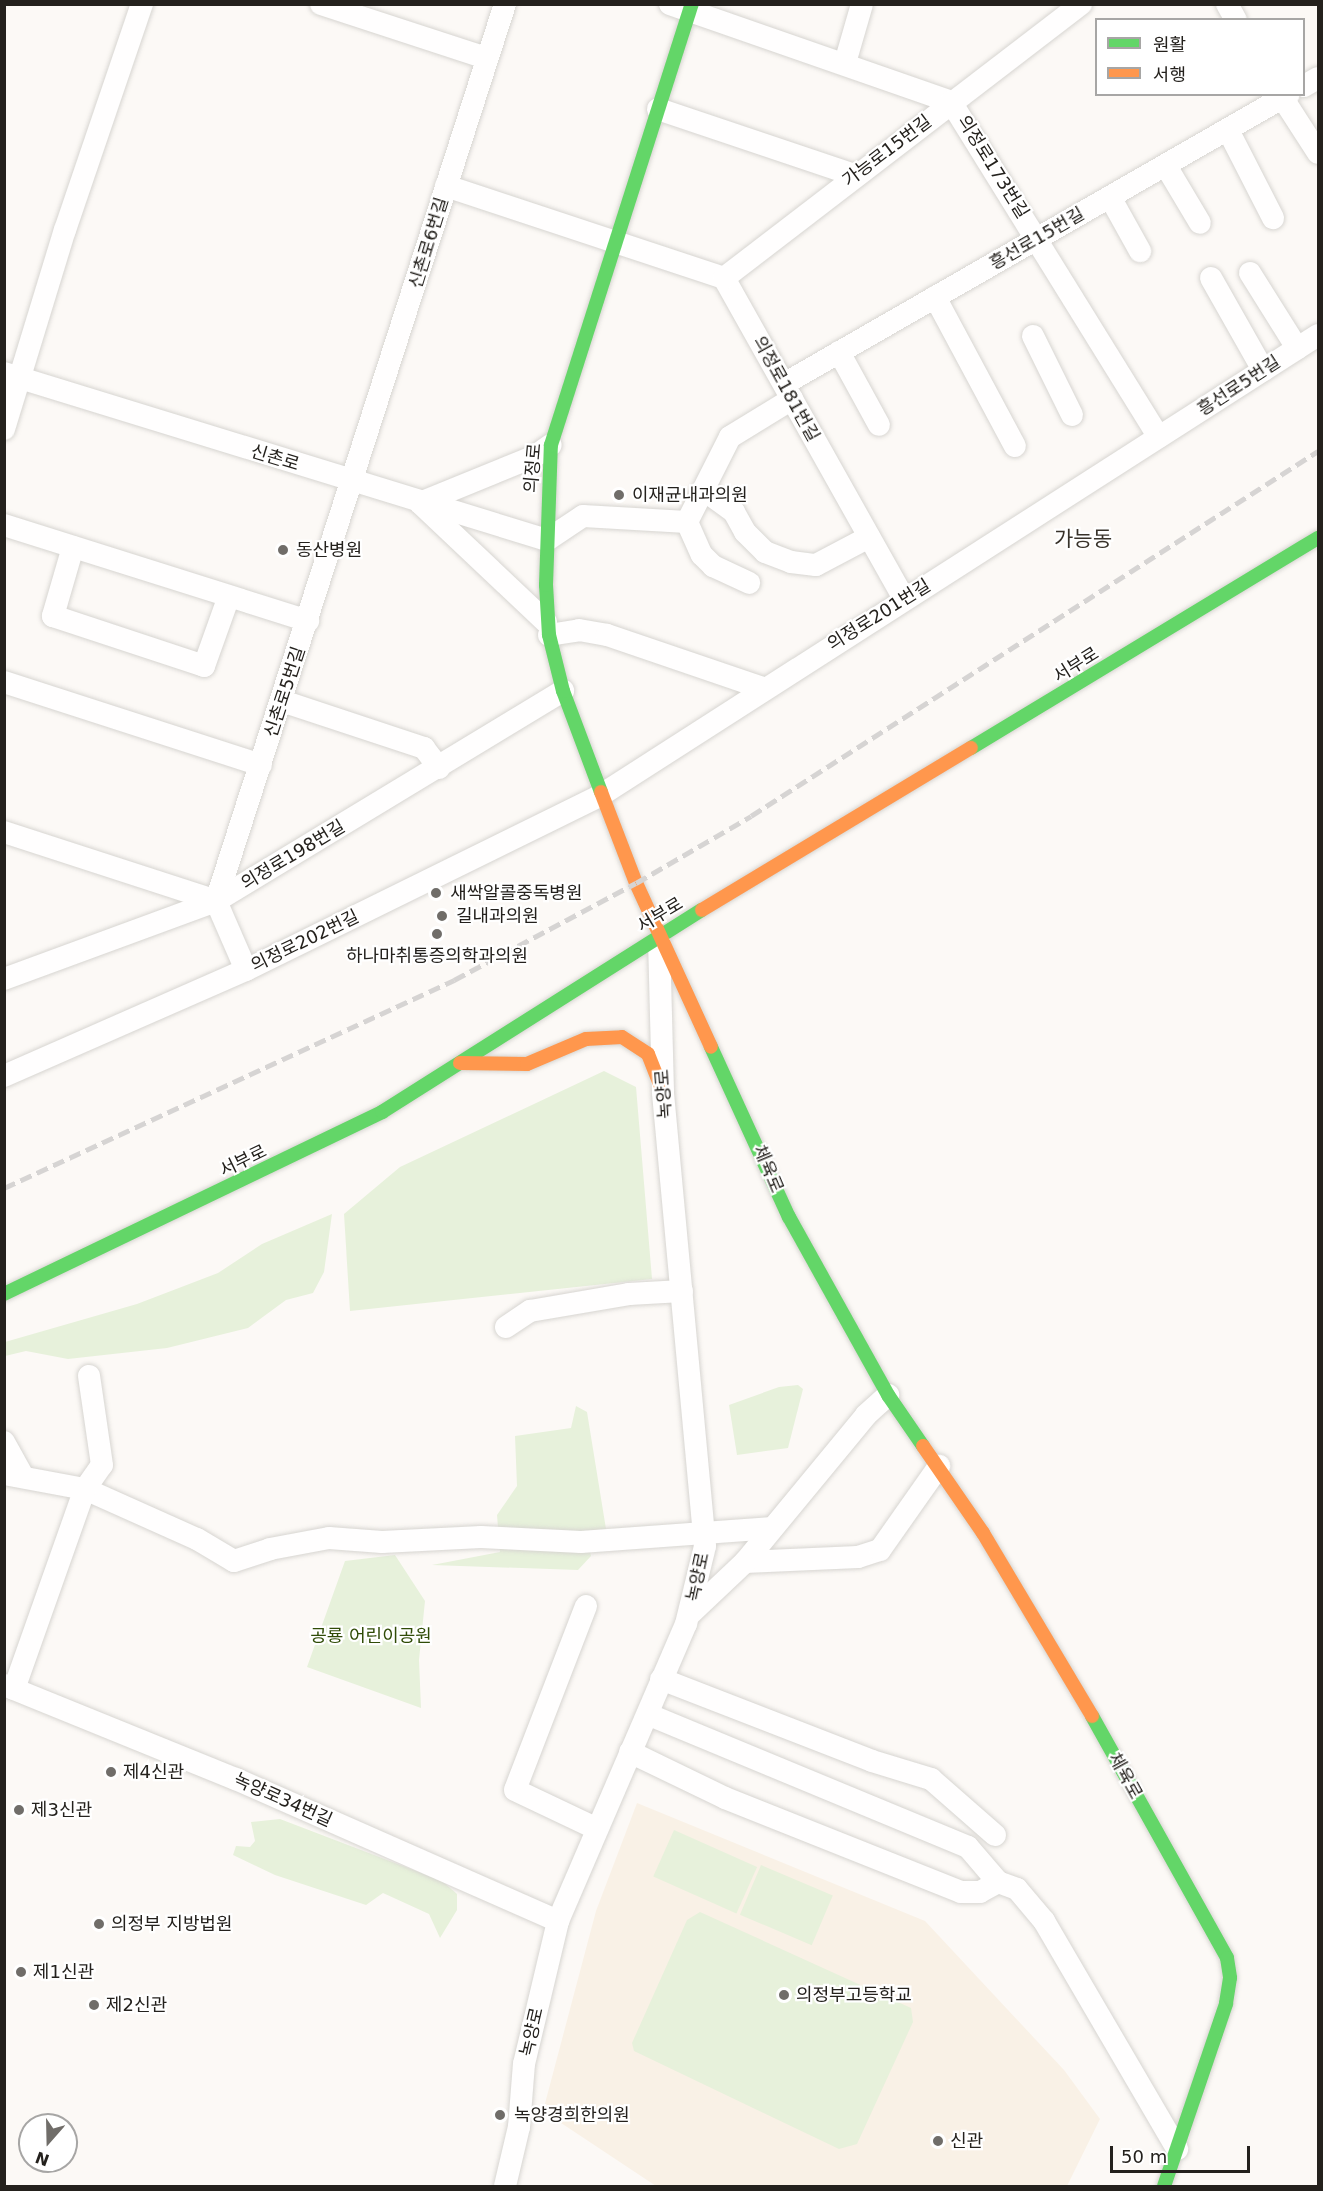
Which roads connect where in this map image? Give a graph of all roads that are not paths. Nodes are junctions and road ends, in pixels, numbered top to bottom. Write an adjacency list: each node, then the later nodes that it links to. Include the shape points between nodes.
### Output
1 (142, 4): 34 (street)
2 (321, 4): 9 (street)
3 (505, 4): 9 (street, 신촌로6번길)
4 (862, 4): 10 (street)
5 (1081, 4): 12 (street, 가능로15번길)
6 (1227, 4): 8 (street)
7 (684, 6): 10 (street, 의정로173번길); 13 (street, 의정로)
8 (1235, 18)
9 (486, 58): 18 (street, 신촌로6번길)
10 (844, 63): 12 (street, 의정로173번길)
11 (1284, 96): 14 (street, 흥선로15번길); 15 (street)
12 (951, 102): 17 (street, 가능로15번길); 22 (street, 의정로173번길)
13 (658, 109): 17 (street); 23 (street, 의정로)
14 (1228, 130): 16 (street, 흥선로15번길); 20 (street)
15 (1318, 153)
16 (1166, 166): 19 (street, 흥선로15번길); 21 (street)
17 (854, 175): 26 (street, 가능로15번길)
18 (446, 186): 23 (street); 42 (street, 신촌로6번길)
19 (1110, 197): 22 (street, 흥선로15번길); 24 (street)
20 (1273, 218)
21 (1200, 223)
22 (1038, 238): 28 (street, 흥선로15번길); 39 (street, 의정로173번길)
23 (616, 243): 26 (street); 40 (street, 의정로)
24 (1140, 251)
25 (1250, 273): 31 (street)
26 (724, 278): 35 (street, 의정로181번길)
27 (1211, 278): 33 (street)
28 (935, 297): 32 (street, 흥선로15번길); 41 (street)
29 (1318, 334): 31 (street, 흥선로5번길)
30 (1033, 336): 36 (street)
31 (1297, 348): 33 (street, 흥선로5번길)
32 (839, 352): 35 (street, 흥선로15번길); 37 (street)
33 (1263, 370): 39 (street, 흥선로5번길)
34 (12, 375): 38 (street); 42 (street, 신촌로)
35 (788, 391): 43 (street, 흥선로15번길, via 730,437); 47 (street, 의정로181번길)
36 (1072, 415)
37 (879, 425)
38 (4, 429)
39 (1159, 437): 53 (street, 의정로201번길)
40 (551, 444): 44 (street, via 535,456); 49 (street, 의정로)
41 (1015, 446)
42 (354, 482): 44 (street, 신촌로); 54 (street, 신촌로5번길)
43 (704, 490): 45 (street, 흥선로15번길); 47 (street, via 734,512 745,532 765,552 791,562 816,566)
44 (420, 503): 49 (street, 신촌로); 55 (street)
45 (687, 522): 49 (street, via 583,516); 51 (street, via 702,555 713,566)
46 (4, 525): 50 (street)
47 (869, 537): 53 (street, 의정로181번길)
48 (1318, 538): 65 (street, 서부로)
49 (547, 540): 55 (street, 의정로)
50 (73, 547): 52 (street); 52 (street, via 53,616 204,666)
51 (749, 583)
52 (229, 596): 54 (street)
53 (904, 599): 57 (street, 의정로201번길)
54 (308, 621): 59 (street, 신촌로5번길)
55 (548, 628): 57 (street, via 607,635); 58 (street, 의정로)
56 (4, 682): 60 (street)
57 (763, 688): 62 (street, 의정로201번길)
58 (563, 691): 61 (street, 의정로198번길); 62 (street, 의정로)
59 (282, 701): 60 (street, 신촌로5번길); 61 (street, via 424,748)
60 (261, 765): 64 (street, 신촌로5번길)
61 (439, 768): 64 (street, 의정로198번길)
62 (601, 795): 65 (street, 의정로); 66 (street, 의정로202번길)
63 (4, 832): 64 (street)
64 (216, 901): 66 (street); 67 (street, 의정로198번길)
65 (659, 936): 68 (street, 서부로); 70 (street, 녹양로); 75 (street, 체육로, via 711,1041 789,1217)
66 (246, 970): 69 (street, 의정로202번길)
67 (4, 980)
68 (460, 1064): 70 (street, via 527,1064 586,1039 622,1037 648,1054); 72 (street, 서부로, via 382,1112 38,1282)
69 (4, 1076)
70 (663, 1092): 71 (street, 녹양로)
71 (682, 1291): 73 (street, via 629,1294 530,1311); 81 (street, 녹양로)
72 (4, 1294)
73 (506, 1327)
74 (89, 1376): 79 (street, via 102,1464)
75 (888, 1395): 77 (street, 체육로); 80 (street, via 866,1415)
76 (4, 1442): 78 (street)
77 (939, 1467): 82 (street, via 880,1550 858,1557); 93 (street, 체육로, via 1053,1646 1227,1959 1230,1978 1226,2004)
78 (13, 1475): 79 (street)
79 (85, 1489): 81 (street, via 197,1539 234,1561 270,1549 329,1538 382,1542 481,1537 581,1542); 86 (street)
80 (772, 1528): 81 (street); 82 (street)
81 (705, 1534): 84 (street, 녹양로)
82 (745, 1562): 84 (street)
83 (586, 1606): 89 (street, via 515,1790)
84 (690, 1616): 85 (street, 녹양로)
85 (661, 1679): 87 (street, 녹양로); 90 (street, via 872,1761 931,1779)
86 (9, 1687): 92 (street, 녹양로34번길, via 236,1779)
87 (647, 1714): 88 (street, 녹양로); 91 (street, via 968,1847)
88 (630, 1752): 89 (street, 녹양로); 91 (street, via 725,1798 961,1892 980,1893)
89 (597, 1829): 92 (street, 녹양로)
90 (994, 1835)
91 (998, 1882): 93 (street, via 1017,1889 1044,1921)
92 (558, 1921): 94 (street, 녹양로, via 524,2064 519,2127)
93 (1178, 2149): 95 (street, 체육로)
94 (505, 2187)
95 (1164, 2187)

